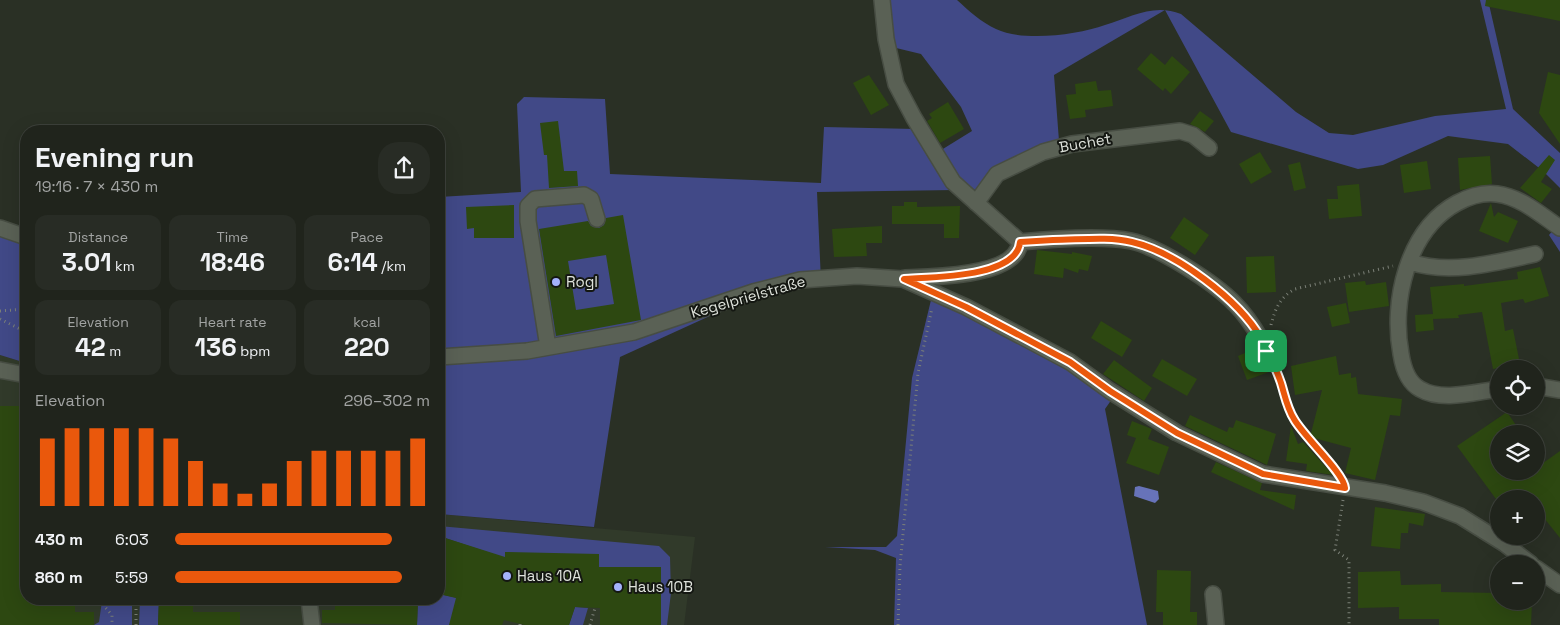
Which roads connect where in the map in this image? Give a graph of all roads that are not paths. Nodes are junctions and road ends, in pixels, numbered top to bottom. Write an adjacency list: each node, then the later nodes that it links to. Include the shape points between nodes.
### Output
1 (882, 0): 3 (street, via 896,84 943,169)
2 (1209, 148): 3 (street, Buchet, via 1193,135 1180,131 1072,144 1043,152 996,174)
3 (976, 203): 8 (street)
4 (597, 220): 13 (street, via 591,199 584,195 535,199 528,206)
5 (0, 228): 7 (street)
6 (1560, 228): 10 (street, via 1515,199 1482,193 1469,196 1440,215 1420,240)
7 (20, 235)
8 (1020, 242): 11 (street, via 1019,249 1006,262 989,269); 12 (street, via 1114,240 1147,246 1220,291)
9 (1535, 254): 10 (street, via 1460,267 1429,267)
10 (1410, 262): 18 (street, via 1403,281 1398,321 1402,360 1409,380 1419,389 1438,395)
11 (904, 279): 13 (street, Kegelprielstraße, via 857,276 800,280 753,292 634,332); 20 (street, Kegelprielstraße, via 1070,362 1177,433 1263,474 1414,500 1460,516)
12 (1266, 341)
13 (548, 347): 14 (street, Kegelprielstraße)
14 (445, 357)
15 (0, 370): 16 (street)
16 (20, 374)
17 (1545, 388): 19 (street)
18 (1490, 389)
19 (1560, 390)
20 (1519, 555)
21 (1545, 574): 22 (street)
22 (1560, 585)
23 (1213, 594): 26 (street)
24 (310, 605): 25 (street)
25 (312, 625)
26 (1216, 625)

